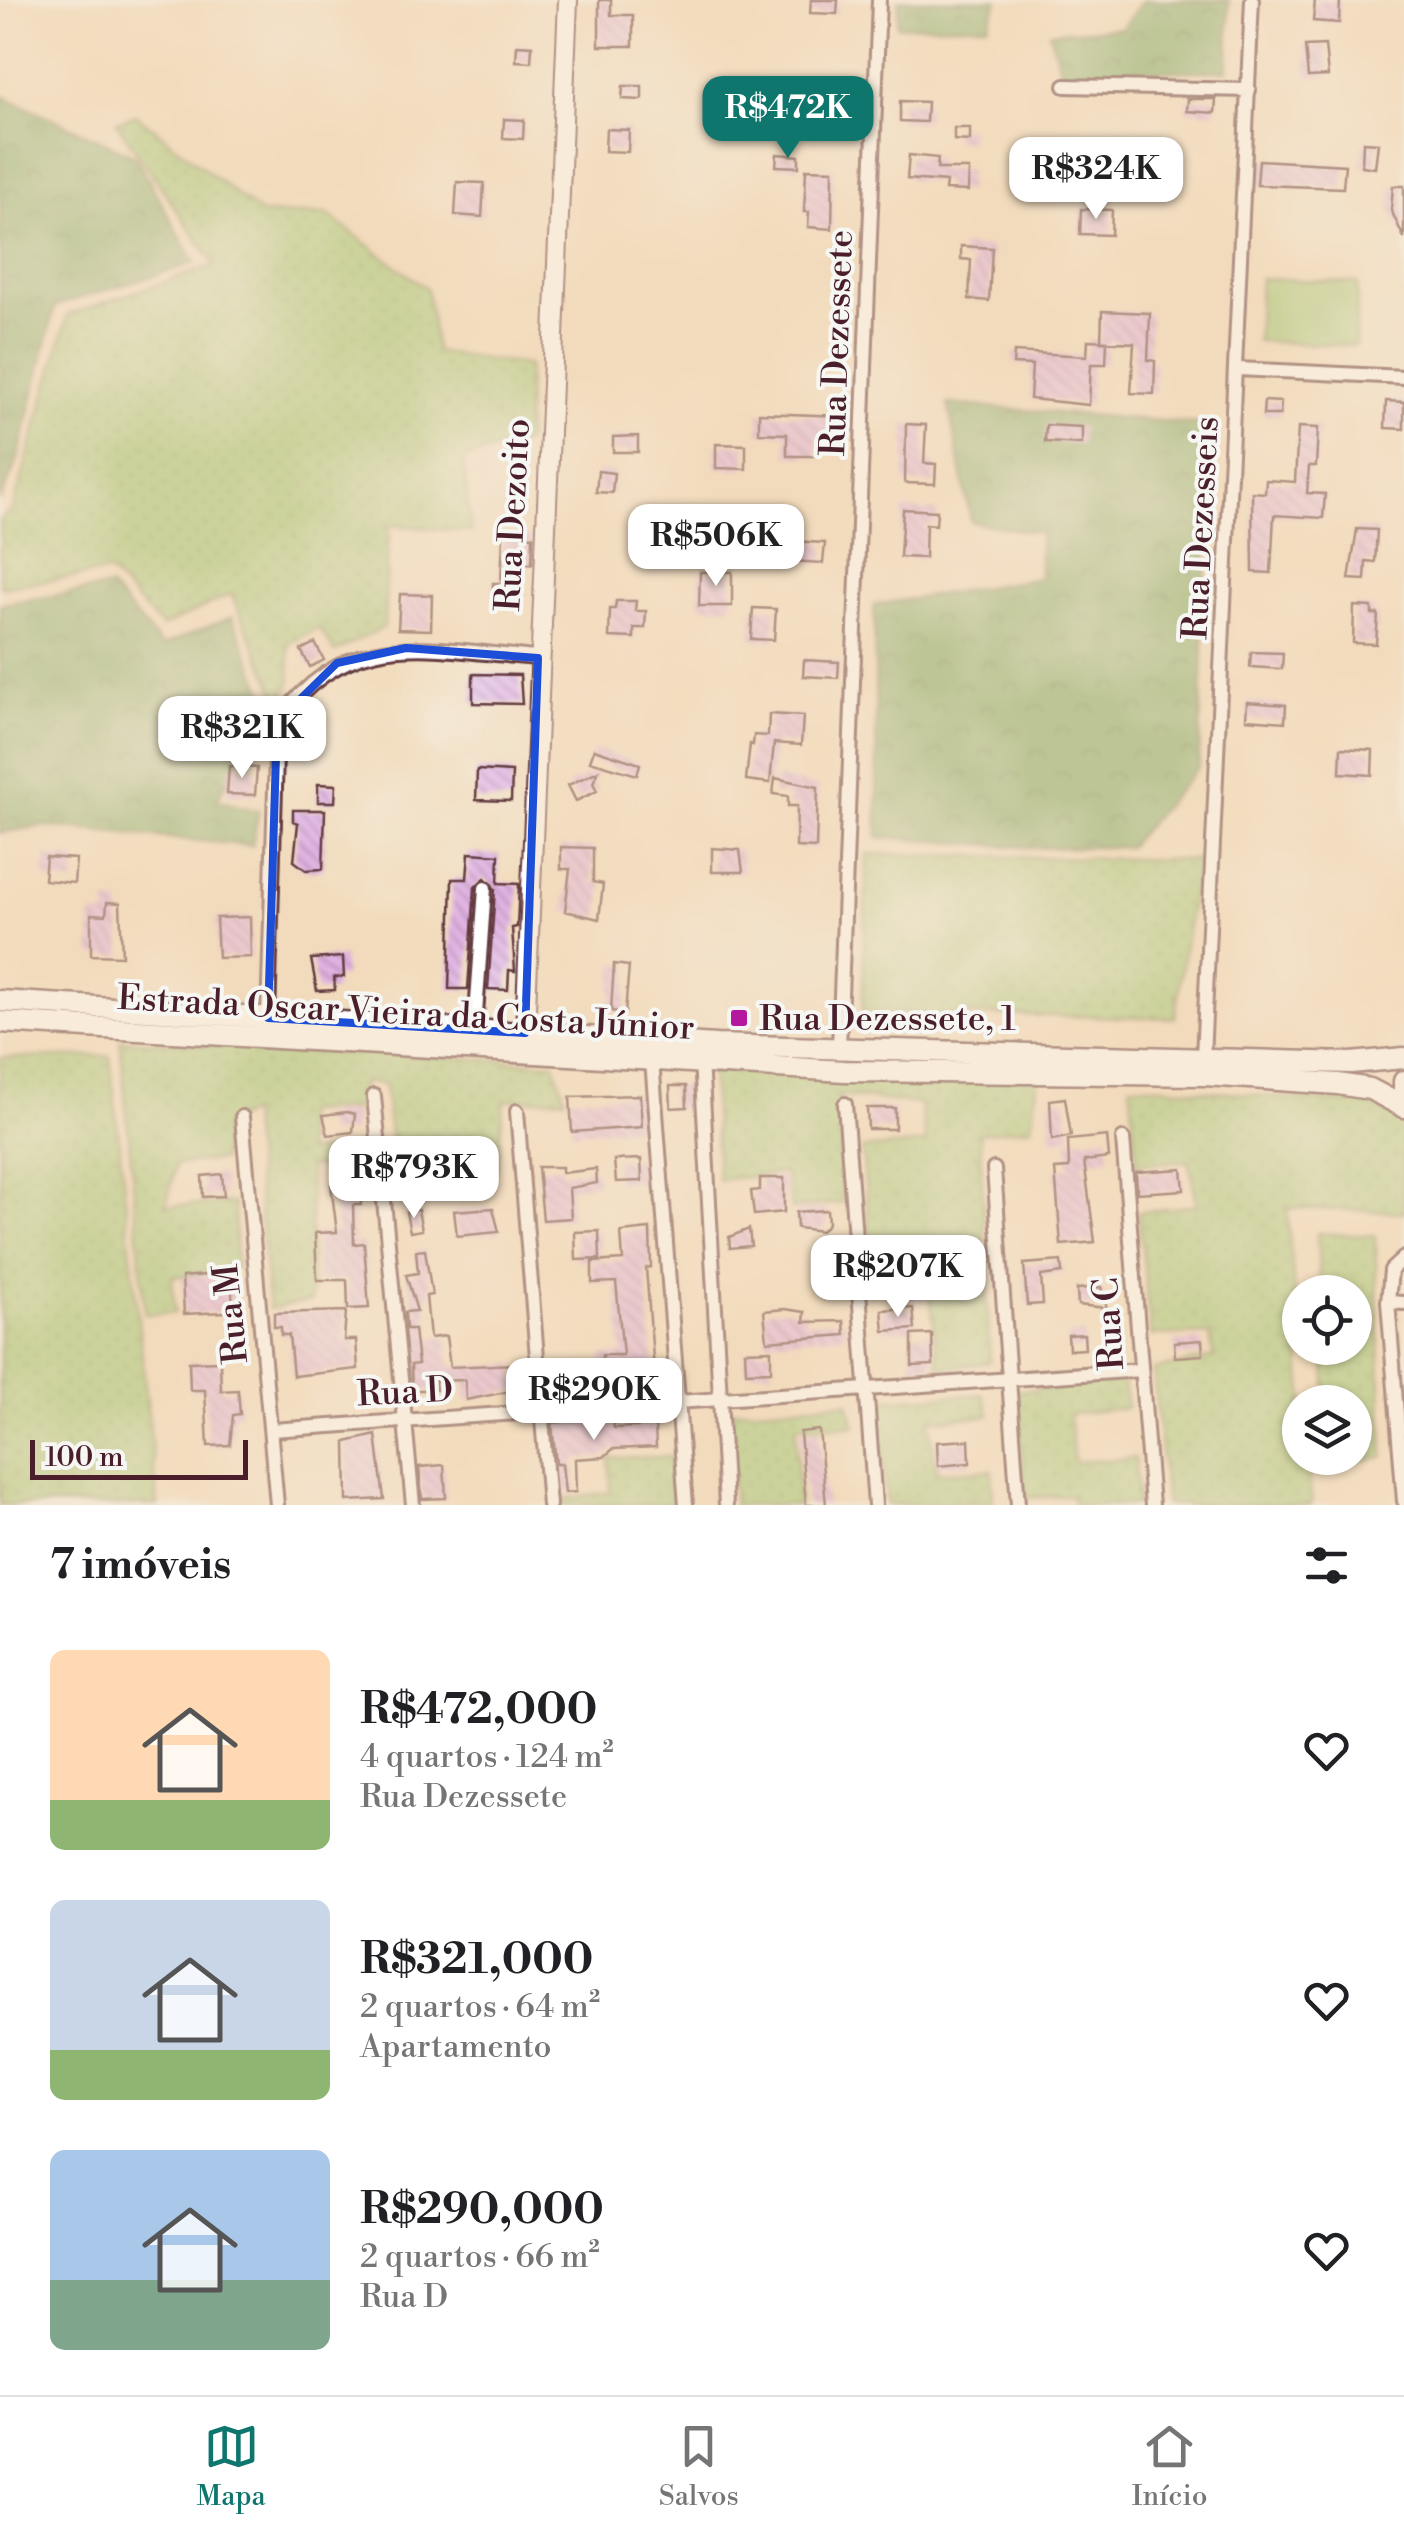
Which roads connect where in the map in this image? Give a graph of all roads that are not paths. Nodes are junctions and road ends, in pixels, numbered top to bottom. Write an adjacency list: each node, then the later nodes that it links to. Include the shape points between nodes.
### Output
1 (568, 0): 8 (main road, Rua Dezoito)
2 (879, 0): 15 (street, Rua Dezessete)
3 (1252, 0): 5 (street, Rua Dezesseis)
4 (1065, 86): 5 (street)
5 (1249, 90): 6 (street, Rua Dezesseis)
6 (1238, 369): 7 (street); 16 (street, Rua Dezesseis)
7 (1404, 377)
8 (538, 658): 11 (street, via 406,648 364,652 312,680 285,712 278,722); 14 (main road, Rua Dezoito)
9 (484, 888): 13 (street)
10 (0, 1001): 11 (main road, Estrada Oscar Vieira da Costa Júnior)
11 (268, 1018): 13 (main road, Estrada Oscar Vieira da Costa Júnior)
12 (0, 1022): 18 (main road, Estrada Oscar Vieira da Costa Júnior)
13 (474, 1029): 14 (main road, Estrada Oscar Vieira da Costa Júnior)
14 (525, 1033): 15 (main road, Estrada Oscar Vieira da Costa Júnior)
15 (839, 1048): 16 (main road, Estrada Oscar Vieira da Costa Júnior)
16 (1204, 1058): 17 (main road, Estrada Oscar Vieira da Costa Júnior)
17 (1404, 1058)
18 (652, 1060): 19 (main road, Estrada Oscar Vieira da Costa Júnior); 36 (street)
19 (701, 1060): 24 (main road, Estrada Oscar Vieira da Costa Júnior, via 844,1071 1120,1071 1338,1084); 35 (street)
20 (1404, 1081): 21 (main road)
21 (1404, 1090)
22 (374, 1096): 38 (street)
23 (844, 1104): 34 (street)
24 (1404, 1107)
25 (517, 1111): 37 (street)
26 (242, 1117): 39 (street, Rua M)
27 (1123, 1139): 32 (street, Rua C)
28 (994, 1169): 33 (street)
29 (1404, 1258): 30 (street, via 1390,1270)
30 (1388, 1302): 31 (street); 40 (street)
31 (1404, 1303)
32 (1141, 1370): 33 (street, Rua D); 48 (street, Rua C)
33 (1009, 1380): 34 (street, Rua D); 47 (street)
34 (867, 1391): 35 (street, Rua D); 46 (street)
35 (718, 1402): 36 (street, Rua D); 45 (street)
36 (678, 1403): 37 (street, Rua D); 44 (street)
37 (542, 1413): 38 (street, Rua D); 43 (street)
38 (407, 1420): 39 (street, Rua D); 42 (street)
39 (272, 1430): 41 (street, Rua M)
40 (1404, 1501)
41 (277, 1505)
42 (413, 1505)
43 (549, 1505)
44 (686, 1505)
45 (726, 1505)
46 (875, 1505)
47 (1018, 1505)
48 (1152, 1505)

